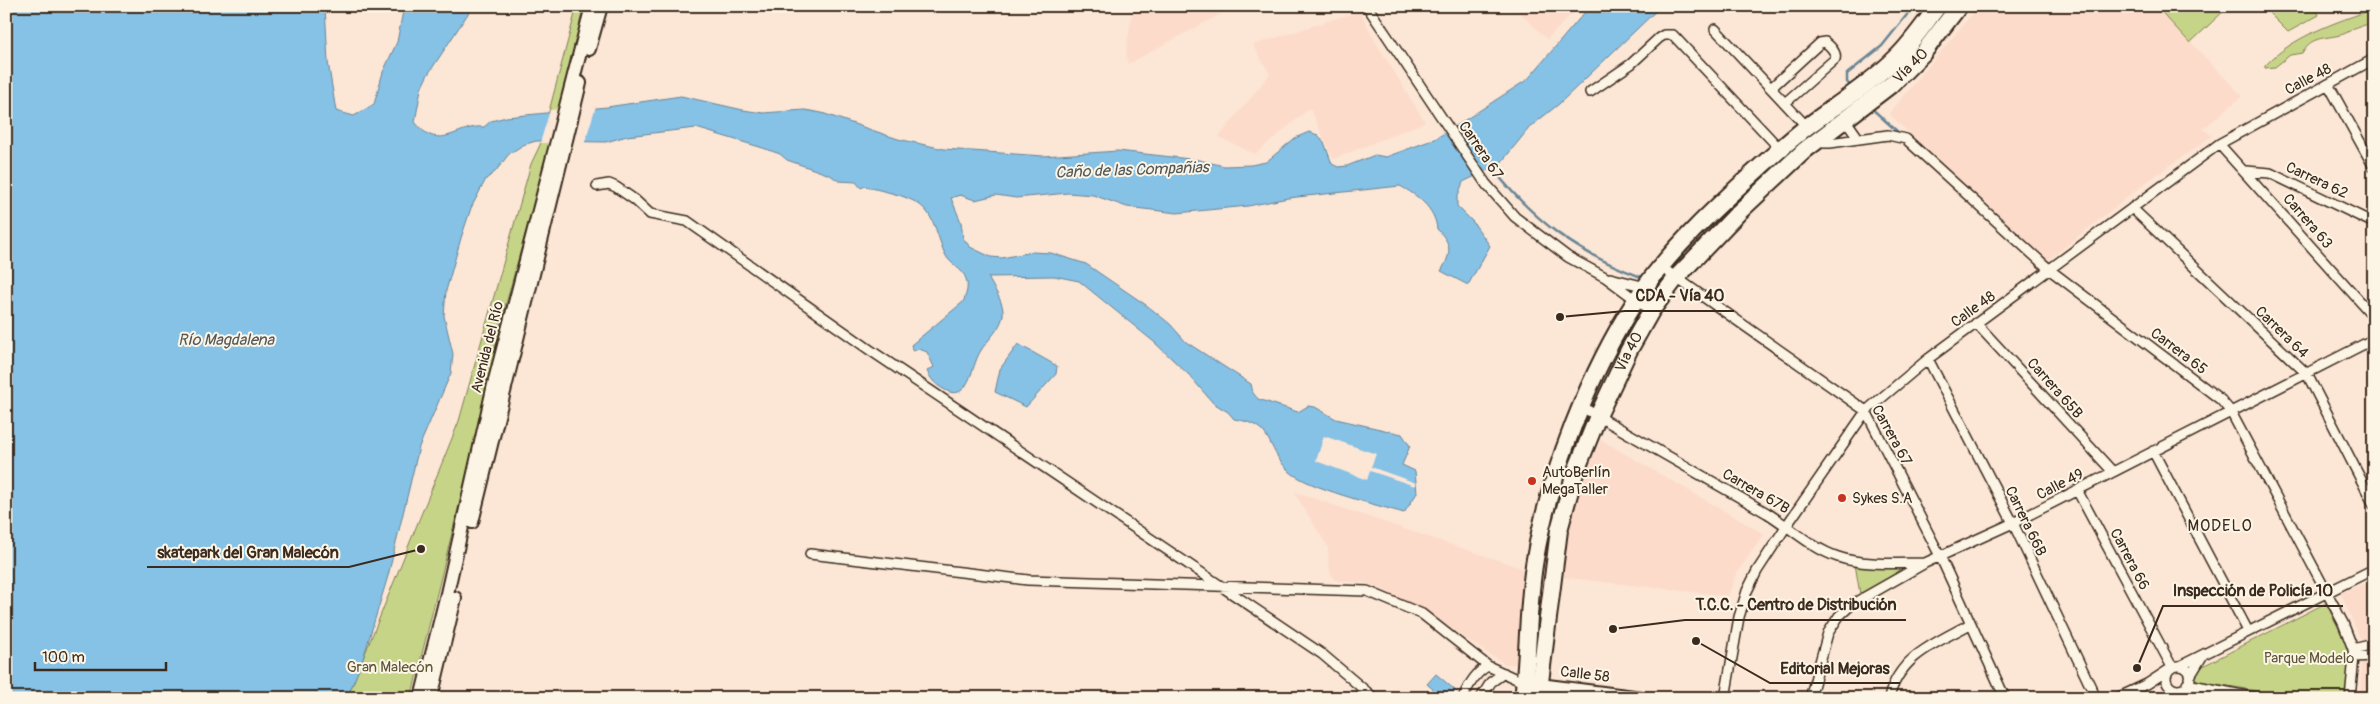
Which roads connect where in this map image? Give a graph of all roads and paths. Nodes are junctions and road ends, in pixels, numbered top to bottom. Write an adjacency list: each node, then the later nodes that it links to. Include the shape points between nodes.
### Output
1 (592, 6): 11 (main road, Avenida del Río)
2 (601, 6): 11 (main road, Avenida del Río)
3 (1366, 6): 28 (street, Carrera 67, via 1486,184 1515,217 1568,257)
4 (1938, 6): 10 (highway, Vía 40)
5 (1959, 6): 10 (highway, Vía 40, via 1923,53 1893,83)
6 (1715, 29): 9 (street)
7 (2374, 59): 8 (street, Calle 48)
8 (2328, 84): 18 (street, Calle 48); 21 (street)
9 (1771, 88): 13 (street); 13 (street, via 1820,43 1828,44 1835,59)
10 (1873, 88): 14 (highway, Vía 40)
11 (573, 92): 20 (main road, Avenida del Río)
12 (1590, 92): 19 (street, via 1631,64 1659,38 1673,35)
13 (1785, 103): 15 (street)
14 (1843, 114): 15 (highway, Vía 40); 16 (highway, Vía 40); 17 (street)
15 (1807, 127): 16 (street); 19 (highway, Vía 40)
16 (1818, 139): 17 (street, Carrera 65, via 1830,143); 29 (highway, Vía 40, via 1739,212)
17 (1859, 139): 27 (street, Carrera 65, via 1888,135 1906,139)
18 (2219, 144): 22 (street, Carrera 63); 24 (street, Calle 48)
19 (1780, 149): 26 (highway, Vía 40, via 1726,198)
20 (558, 150): 66 (main road, Avenida del Río, via 495,380); 67 (main road, Avenida del Río)
21 (2374, 167)
22 (2246, 171): 25 (street, Carrera 62, via 2270,173); 32 (street, Carrera 63)
23 (597, 186): 51 (street, via 616,186 650,214 687,221 870,350)
24 (2132, 208): 27 (street, Calle 48); 36 (street, Carrera 64)
25 (2374, 223)
26 (1661, 267): 29 (street, Carrera 67); 30 (highway, Vía 40)
27 (2050, 270): 33 (street, Calle 48); 39 (street, Carrera 65, via 2221,400)
28 (1605, 277): 30 (street, Carrera 67); 30 (street, Carrera 67)
29 (1676, 278): 31 (highway, Vía 40); 38 (street, Carrera 67)
30 (1641, 293): 31 (street, Carrera 67); 37 (highway, Vía 40, via 1608,348)
31 (1651, 311): 40 (highway, Vía 40)
32 (2374, 317)
33 (1976, 322): 35 (street, Calle 48); 42 (street, Carrera 65B)
34 (2374, 339): 36 (street, Calle 49)
35 (1928, 358): 38 (street, Calle 48); 45 (street, Carrera 66B)
36 (2306, 374): 39 (street, Calle 49); 44 (street, Carrera 64)
37 (1582, 407): 40 (street, Carrera 67B); 65 (highway, Vía 40, via 1553,487 1535,557)
38 (1866, 411): 46 (street, Calle 48); 48 (street, Carrera 67)
39 (2231, 412): 41 (street, Calle 49); 52 (street, Carrera 65)
40 (1598, 416): 46 (street, Carrera 67B); 65 (highway, Vía 40, via 1574,476 1559,530)
41 (2154, 451): 42 (street, Calle 49); 54 (street)
42 (2113, 472): 43 (street, Calle 49)
43 (2077, 490): 45 (street, Calle 49); 60 (street, Carrera 66)
44 (2374, 505)
45 (2013, 523): 48 (street, Calle 49); 77 (street, Carrera 66B)
46 (1787, 525): 49 (street, Carrera 67B, via 1804,539 1842,558); 73 (street, Calle 48, via 1747,591 1739,617)
47 (810, 554): 51 (street, via 1028,580)
48 (1940, 556): 49 (street, Calle 49); 53 (street, Carrera 67)
49 (1925, 563): 74 (street, Calle 49, via 1851,605 1839,616 1828,633)
50 (2374, 569): 52 (street)
51 (1222, 586): 59 (street, via 1367,591 1422,614); 68 (street, via 1327,658)
52 (2327, 593): 54 (street); 56 (street, Carrera 65)
53 (1970, 624): 75 (street, via 1919,652 1902,667); 76 (street, Carrera 67)
54 (2248, 631): 57 (street)
55 (2374, 644): 56 (street)
56 (2354, 653): 58 (street); 81 (street)
57 (2203, 655): 60 (street); 62 (street)
58 (2374, 656)
59 (1488, 666): 61 (street); 69 (street, via 1473,680)
60 (2174, 667): 62 (street, Carrera 66, via 2186,669); 63 (street); 64 (street, via 2166,678)
61 (1504, 673): 65 (street); 70 (street, via 1494,679)
62 (2187, 683): 64 (street); 79 (street); 80 (street)
63 (2147, 684): 64 (street); 78 (street)
64 (2174, 691)
65 (1531, 692): 71 (main road, Calle 58); 72 (main road, Calle 58)
66 (421, 698)
67 (431, 698)
68 (1374, 698)
69 (1463, 698)
70 (1481, 698)
71 (1560, 698)
72 (1642, 698)
73 (1725, 698)
74 (1810, 698)
75 (1889, 698)
76 (2005, 698)
77 (2096, 698)
78 (2117, 698)
79 (2181, 698)
80 (2257, 698)
81 (2350, 698)

